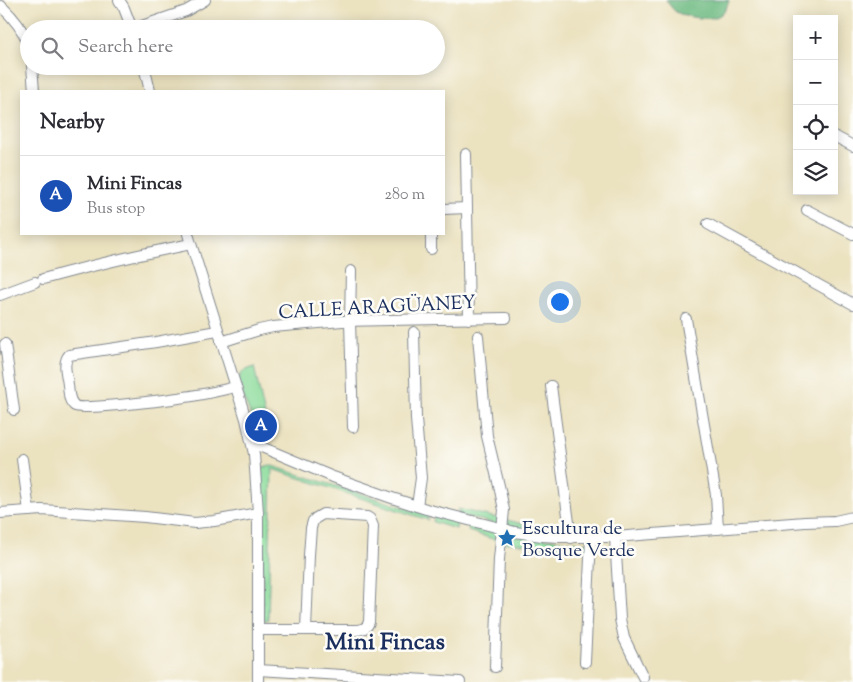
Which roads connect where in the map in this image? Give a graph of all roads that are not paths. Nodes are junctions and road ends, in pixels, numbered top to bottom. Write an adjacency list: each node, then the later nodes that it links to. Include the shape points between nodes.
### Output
1 (119, 0): 4 (street)
2 (204, 0): 5 (street, via 186,11)
3 (1, 5): 6 (street)
4 (129, 20)
5 (159, 20)
6 (20, 27)
7 (33, 75): 9 (street)
8 (146, 75): 10 (street)
9 (34, 90)
10 (150, 90)
11 (838, 138): 12 (street)
12 (853, 146)
13 (466, 154): 14 (street)
14 (467, 208): 15 (street); 25 (street)
15 (445, 209)
16 (807, 210): 18 (street)
17 (708, 224): 24 (street)
18 (853, 234)
19 (431, 235): 21 (street)
20 (190, 239): 23 (street, via 89,266); 29 (street)
21 (431, 249)
22 (351, 271): 28 (street)
23 (0, 295)
24 (853, 304)
25 (469, 318): 26 (street, CALLE ARAGÜANEY); 28 (street, CALLE ARAGÜANEY)
26 (506, 318)
27 (686, 319): 46 (street, via 716,494)
28 (350, 321): 32 (street, CALLE ARAGÜANEY, via 259,330); 37 (street)
29 (218, 331): 32 (street); 35 (street, via 70,355 65,364 70,399 79,408 101,407 177,399)
30 (414, 332): 40 (street, via 421,478)
31 (478, 336): 45 (street, via 487,436 504,510)
32 (221, 342): 35 (street)
33 (5, 344): 36 (street)
34 (551, 386): 48 (street)
35 (235, 387): 38 (street)
36 (14, 410)
37 (353, 427)
38 (252, 443): 40 (street, via 333,478); 43 (street)
39 (22, 459): 41 (street)
40 (417, 506): 45 (street)
41 (29, 510): 42 (street); 43 (street, via 195,523)
42 (0, 513)
43 (258, 513): 50 (street)
44 (853, 517): 46 (street)
45 (502, 528): 48 (street); 53 (street)
46 (718, 529): 47 (street)
47 (615, 537): 49 (street); 55 (street, via 622,632)
48 (571, 538): 49 (street)
49 (591, 538): 52 (street)
50 (258, 630): 51 (street); 54 (street)
51 (306, 630): 51 (street, via 361,630 368,625 373,526 367,517 323,514 313,521)
52 (585, 662)
53 (495, 667)
54 (258, 670): 56 (street); 58 (street)
55 (643, 677)
56 (403, 681): 57 (street)
57 (428, 681): 59 (street)
58 (258, 682)
59 (460, 682)

